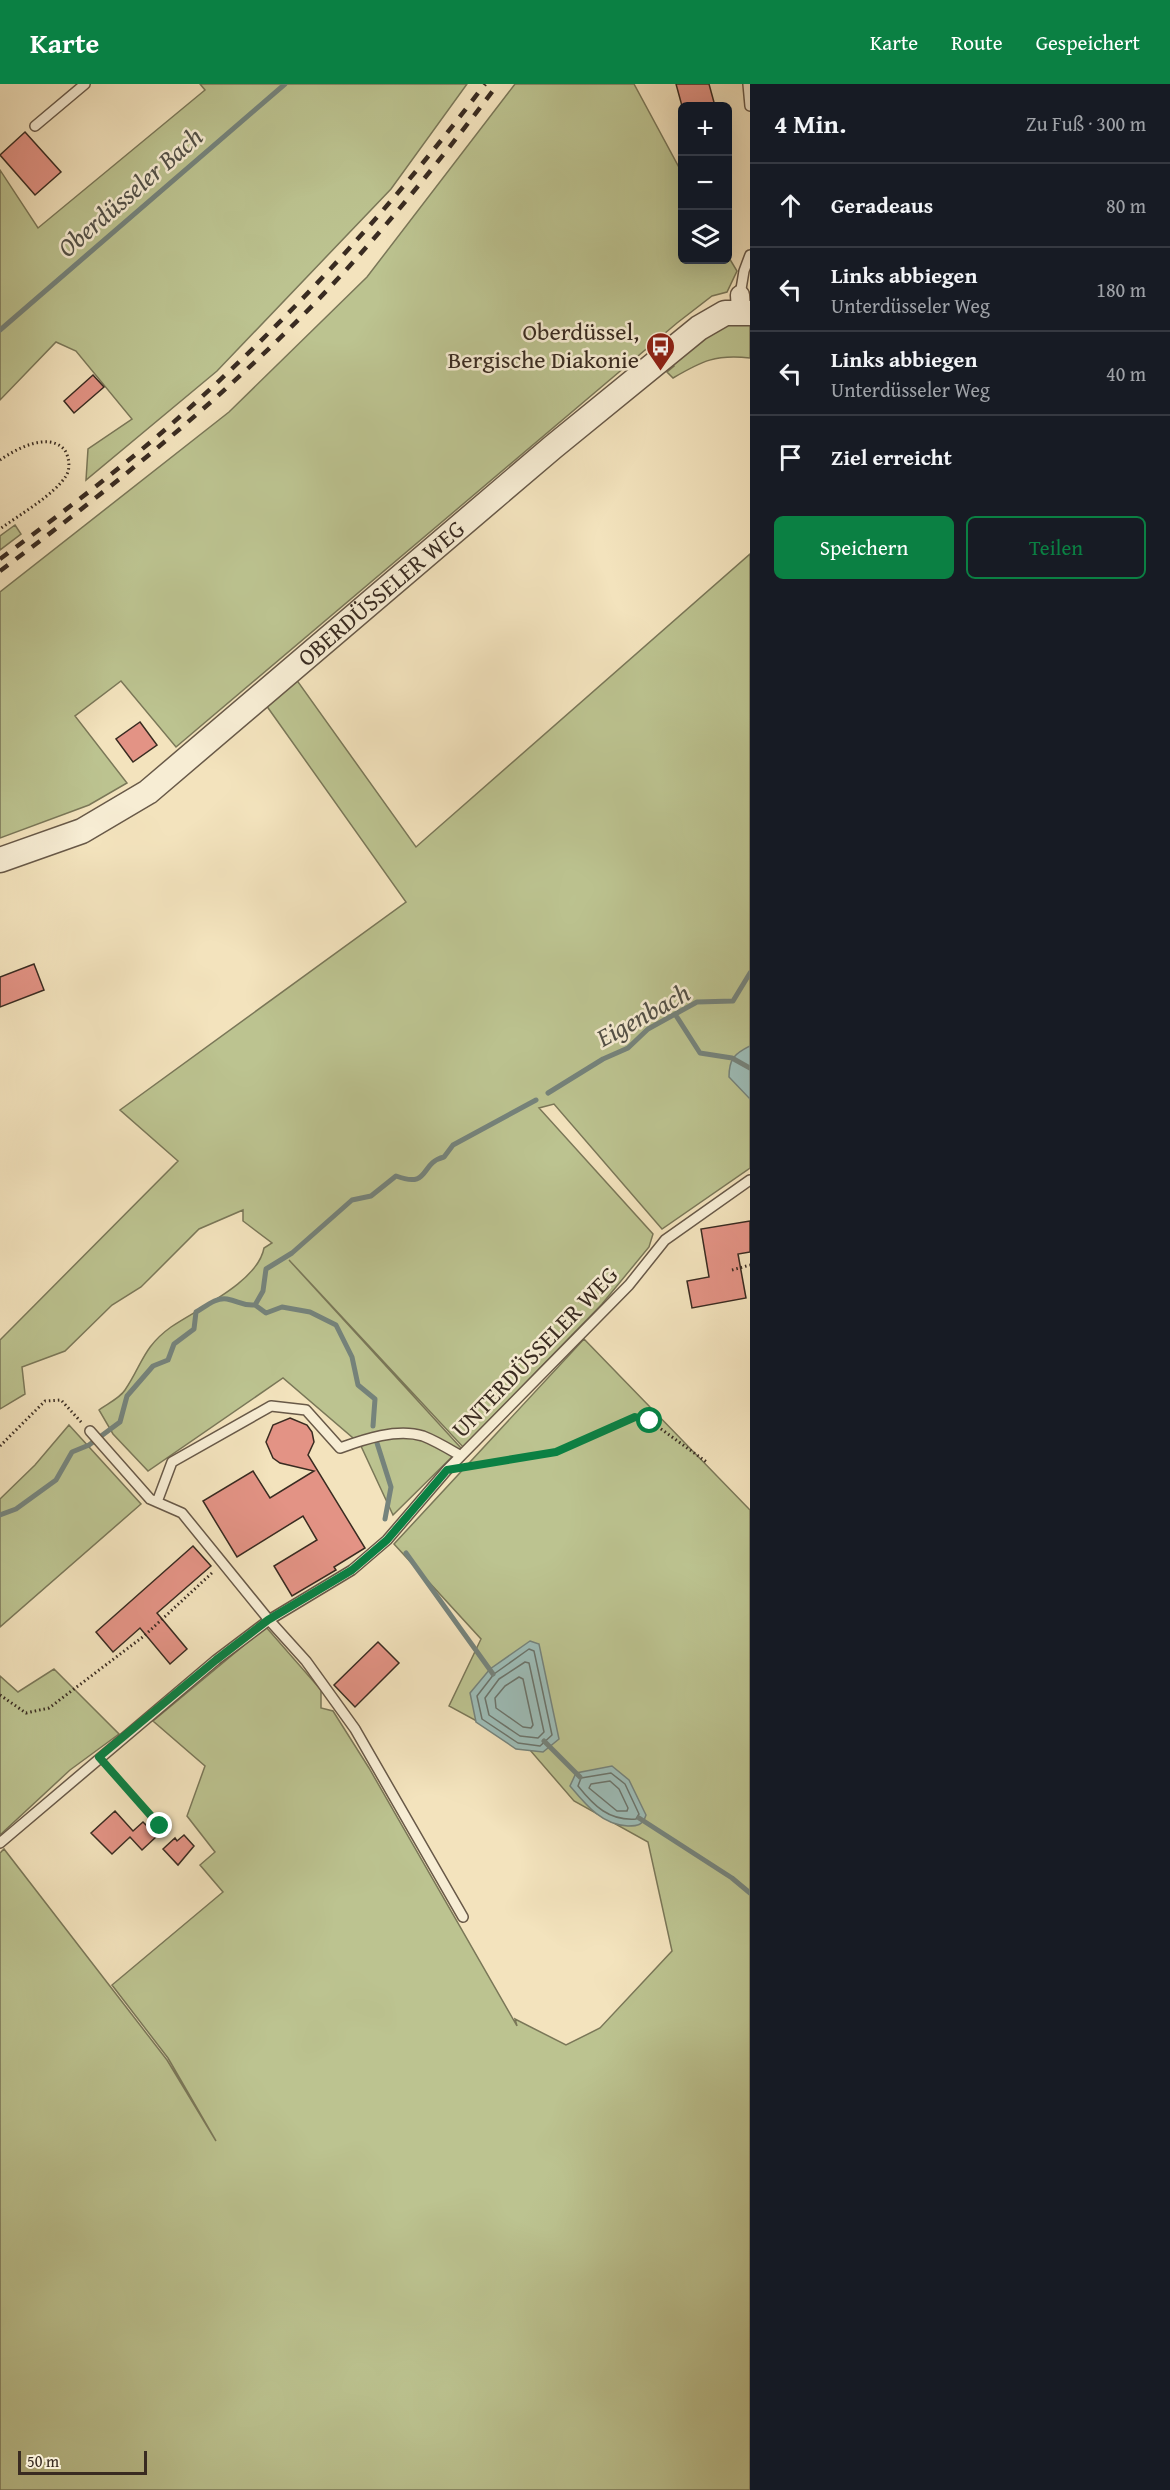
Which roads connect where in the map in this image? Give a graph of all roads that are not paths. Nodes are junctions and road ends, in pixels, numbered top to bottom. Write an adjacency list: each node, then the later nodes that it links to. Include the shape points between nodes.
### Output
1 (85, 84): 4 (lane)
2 (748, 84): 3 (lane)
3 (750, 106)
4 (35, 126)
5 (750, 255): 6 (lane, via 744,271)
6 (744, 306): 7 (street, OBERDÜSSELER WEG, via 713,318 669,351 148,792 82,831)
7 (0, 860)
8 (750, 1180): 10 (lane, UNTERDÜSSELER WEG, via 665,1240 629,1285)
9 (90, 1431): 11 (lane, via 150,1498)
10 (461, 1456): 11 (lane, via 423,1436 402,1433 340,1448 306,1410 271,1406 172,1462); 12 (lane, UNTERDÜSSELER WEG, via 387,1540 352,1570)
11 (158, 1502): 12 (lane, via 182,1513)
12 (268, 1620): 13 (lane, UNTERDÜSSELER WEG); 14 (lane, via 306,1661 354,1729)
13 (0, 1843)
14 (463, 1917)

